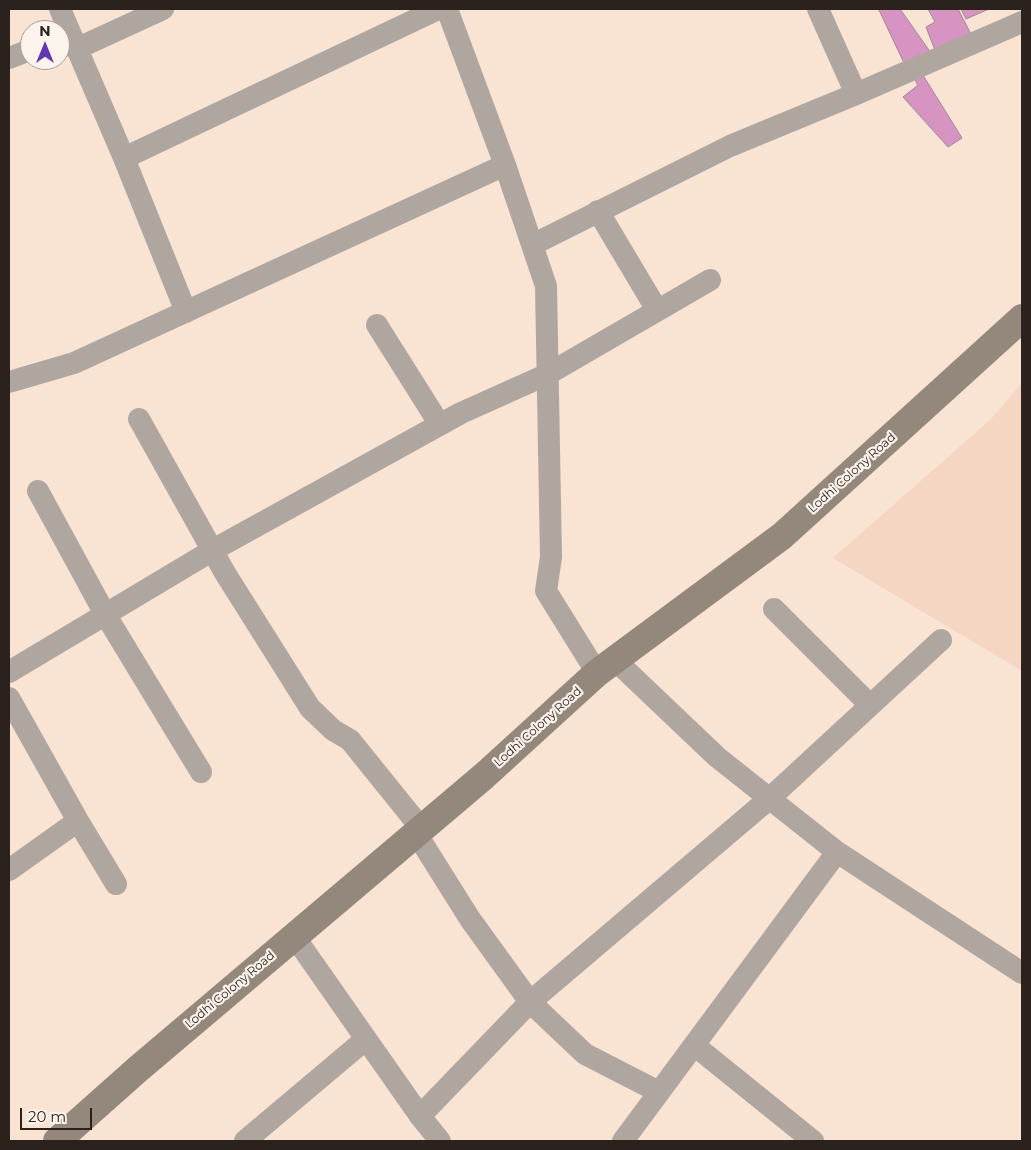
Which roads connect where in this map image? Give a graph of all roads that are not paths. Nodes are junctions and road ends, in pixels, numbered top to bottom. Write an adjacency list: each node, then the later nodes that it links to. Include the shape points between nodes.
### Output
1 (163, 9): 6 (street)
2 (438, 9): 9 (street)
3 (447, 9): 10 (street)
4 (818, 9): 8 (street)
5 (1022, 22): 8 (street)
6 (70, 41)
7 (70, 43): 9 (street)
8 (856, 94): 11 (street, via 730,146)
9 (124, 158): 15 (street)
10 (505, 165): 12 (street); 15 (street)
11 (598, 211): 12 (street); 14 (street)
12 (532, 246): 18 (street, via 546,286)
13 (710, 280): 14 (street)
14 (657, 310): 18 (street)
15 (186, 312): 19 (street, via 74,363)
16 (1022, 318): 27 (main road, Lodhi Colony Road, via 782,536)
17 (376, 325): 21 (street)
18 (548, 374): 21 (street); 27 (street, via 551,557 546,591)
19 (9, 382)
20 (139, 419): 23 (street)
21 (440, 425): 23 (street)
22 (38, 491): 25 (street)
23 (212, 550): 25 (street); 34 (street, via 310,708 333,730 350,740)
24 (774, 609): 30 (street)
25 (105, 614): 28 (street); 31 (street)
26 (941, 640): 30 (street)
27 (606, 666): 32 (street); 34 (main road, Lodhi Colony Road)
28 (9, 672)
29 (9, 698): 33 (street)
30 (870, 705): 32 (street)
31 (201, 772)
32 (770, 798): 35 (street); 40 (street)
33 (78, 821): 36 (street); 37 (street)
34 (419, 831): 38 (main road, Lodhi Colony Road); 40 (street, via 470,920)
35 (837, 852): 39 (street); 42 (street)
36 (9, 870)
37 (116, 884)
38 (294, 936): 41 (street); 46 (main road, Lodhi Colony Road)
39 (1022, 973)
40 (530, 1002): 43 (street, via 585,1054); 44 (street)
41 (366, 1039): 44 (street); 47 (street)
42 (694, 1045): 43 (street); 49 (street)
43 (659, 1092): 48 (street)
44 (420, 1116): 45 (street)
45 (437, 1140)
46 (57, 1141)
47 (245, 1141)
48 (623, 1141)
49 (813, 1141)

